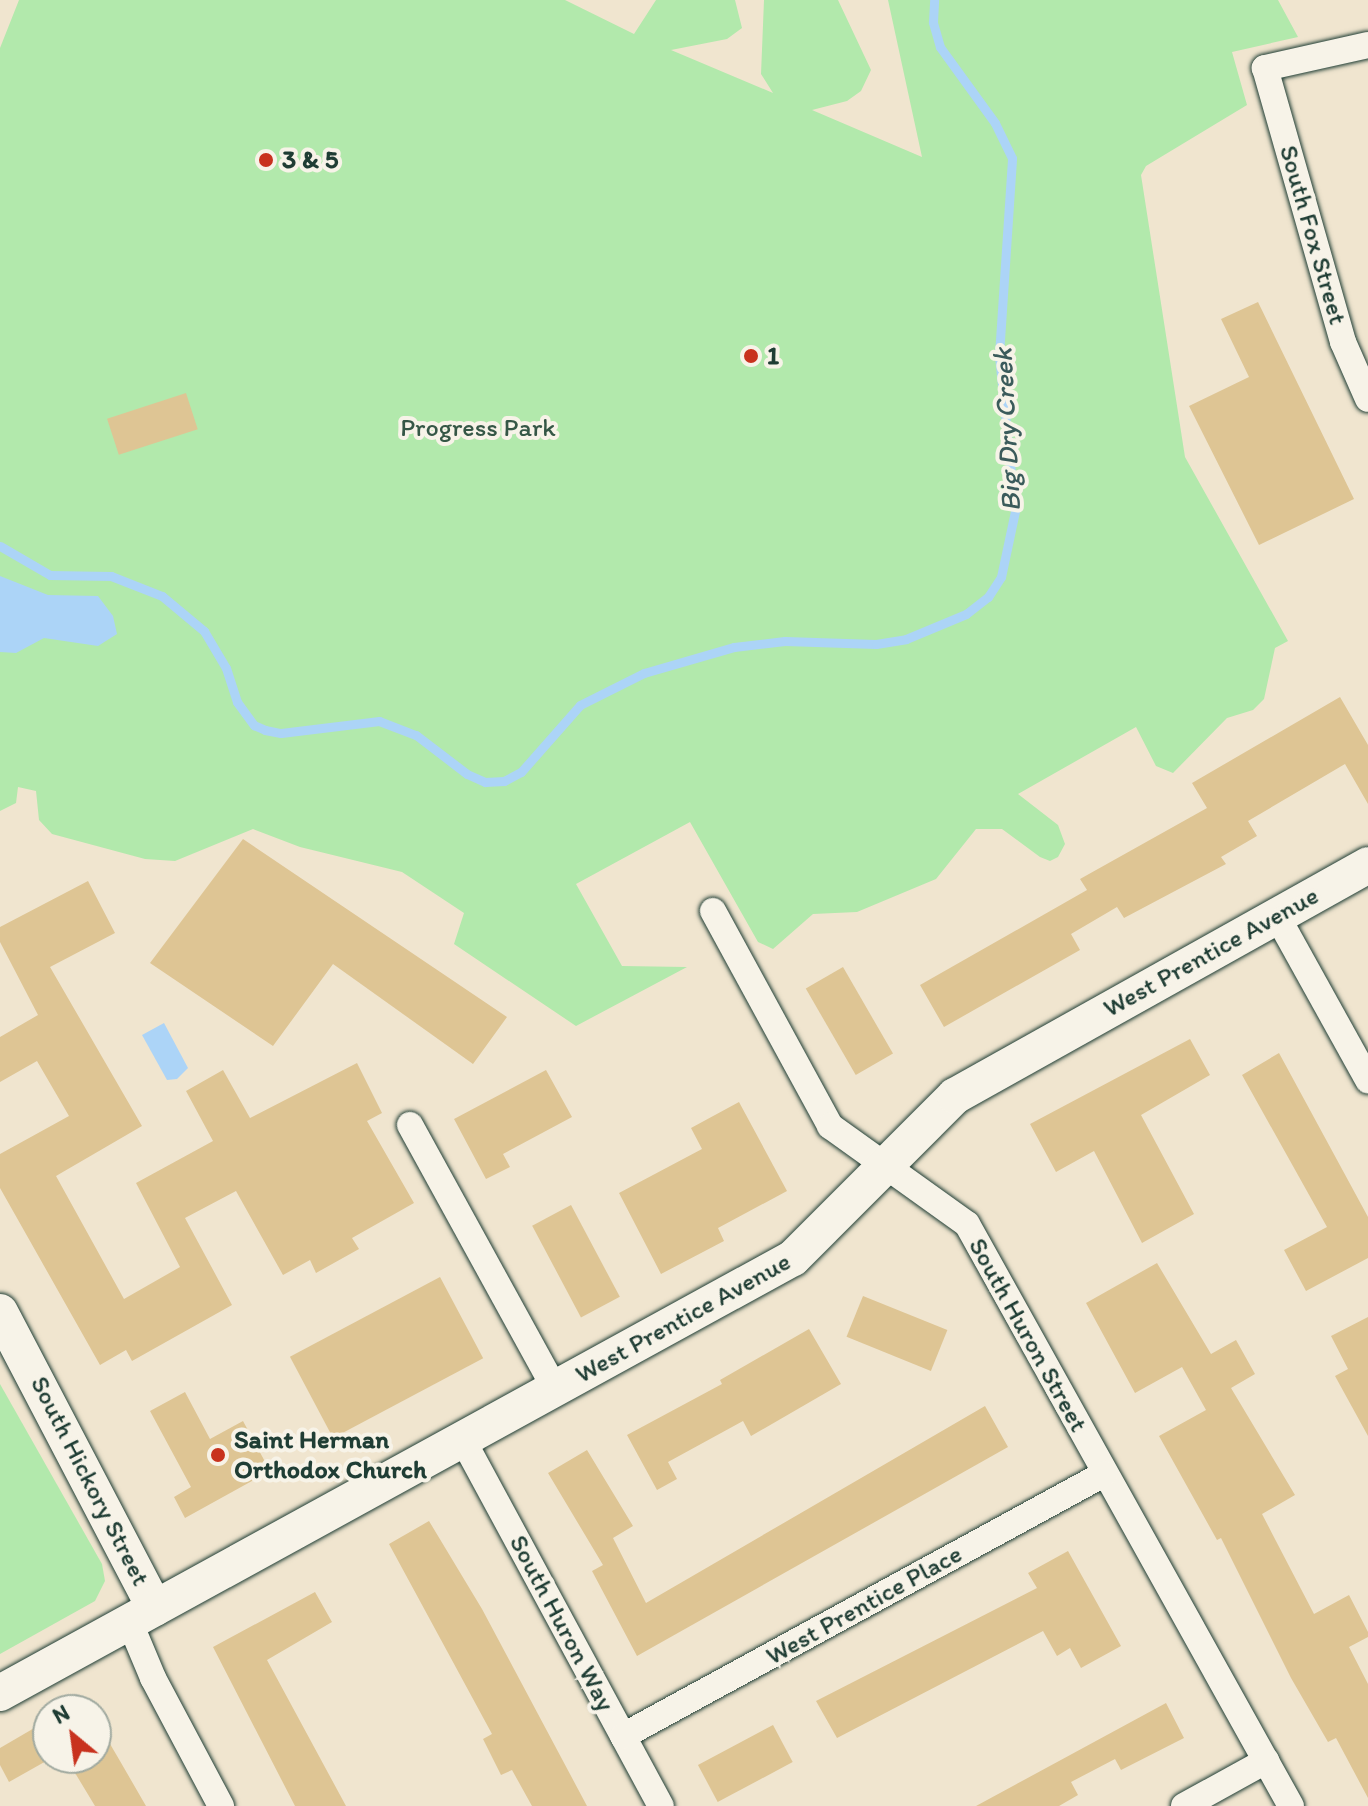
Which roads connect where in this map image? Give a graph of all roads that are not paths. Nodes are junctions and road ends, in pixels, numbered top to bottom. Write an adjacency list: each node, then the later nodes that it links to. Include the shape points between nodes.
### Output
1 (1368, 45): 2 (street, South Fox Street, via 1265,68 1343,342)
2 (1368, 399)
3 (1368, 865): 5 (street, West Prentice Avenue)
4 (713, 911): 8 (street, South Huron Street, via 830,1126)
5 (1277, 916): 6 (street); 8 (street, West Prentice Avenue, via 966,1089)
6 (1368, 1080)
7 (410, 1125): 10 (street)
8 (882, 1166): 10 (street, West Prentice Avenue, via 793,1258); 12 (street, South Huron Street, via 967,1224)
9 (0, 1312): 13 (street, South Hickory Street)
10 (555, 1389): 11 (street, West Prentice Avenue)
11 (463, 1440): 13 (street, West Prentice Avenue); 15 (street, South Huron Way)
12 (1104, 1474): 15 (street, West Prentice Place); 16 (street, South Huron Street)
13 (143, 1616): 14 (street, West Prentice Avenue); 17 (street, South Hickory Street, via 153,1678)
14 (0, 1693)
15 (623, 1736): 18 (street, South Huron Way)
16 (1266, 1761): 19 (street); 20 (street, South Huron Street)
17 (221, 1806)
18 (661, 1806)
19 (1184, 1806)
20 (1291, 1806)

